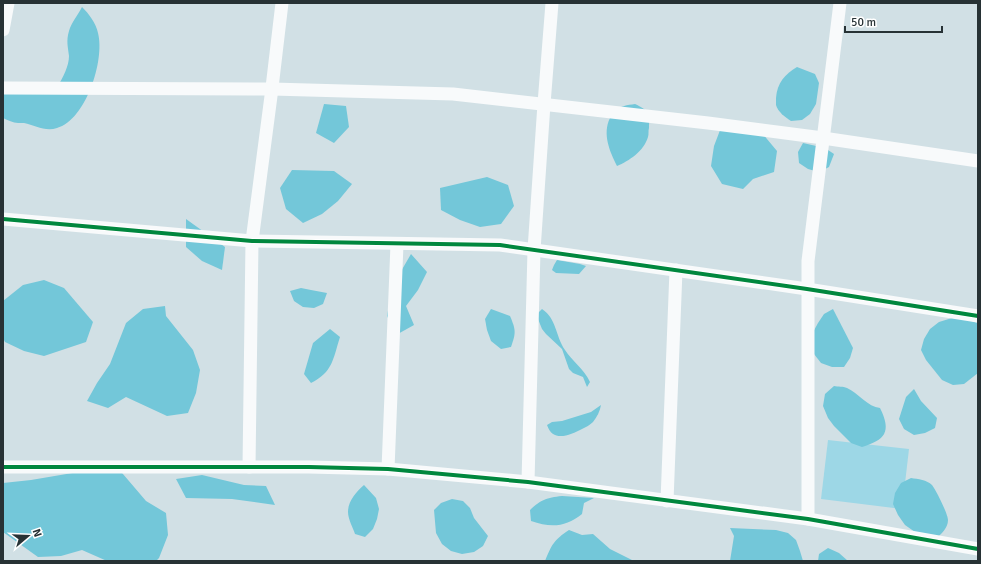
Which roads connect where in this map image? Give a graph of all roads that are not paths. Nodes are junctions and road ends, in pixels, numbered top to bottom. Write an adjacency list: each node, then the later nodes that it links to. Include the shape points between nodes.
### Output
1 (8, 3): 5 (street)
2 (282, 3): 7 (street)
3 (552, 3): 8 (street)
4 (840, 3): 9 (street)
5 (3, 30)
6 (3, 88): 7 (street)
7 (272, 89): 8 (street, via 454,94); 12 (street)
8 (544, 104): 9 (street); 14 (street)
9 (823, 138): 10 (street); 16 (street, via 808,261)
10 (978, 161)
11 (3, 219): 12 (street)
12 (252, 241): 13 (street); 19 (street)
13 (397, 244): 14 (street, via 500,245); 20 (street)
14 (534, 250): 15 (street); 21 (street)
15 (676, 270): 16 (street); 22 (street)
16 (807, 290): 17 (street); 23 (street)
17 (978, 316)
18 (3, 467): 19 (street)
19 (249, 467): 20 (street)
20 (388, 469): 21 (street)
21 (528, 482): 22 (street)
22 (667, 501): 23 (street)
23 (808, 519): 24 (street)
24 (978, 549)

